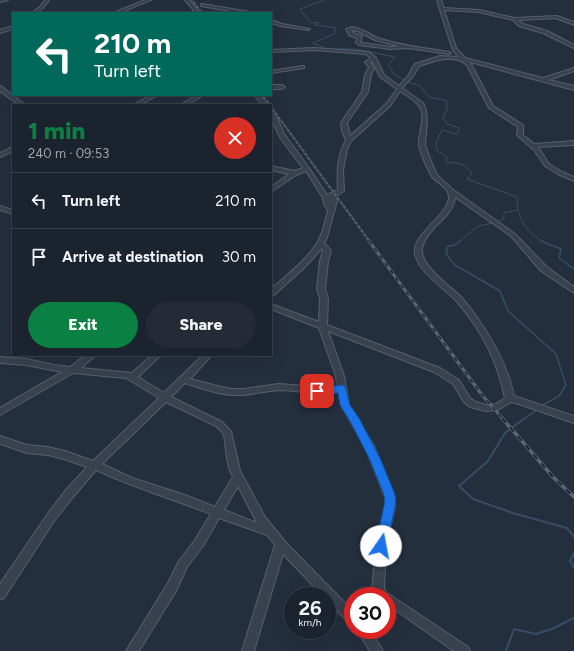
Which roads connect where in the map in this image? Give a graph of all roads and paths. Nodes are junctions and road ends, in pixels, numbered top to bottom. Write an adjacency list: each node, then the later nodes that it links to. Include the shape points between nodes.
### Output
1 (6, 0): 7 (street)
2 (47, 0): 10 (street)
3 (149, 0): 11 (street)
4 (186, 0): 12 (street)
5 (199, 0): 8 (street)
6 (439, 0): 9 (street)
7 (0, 1)
8 (202, 5): 13 (street); 14 (street)
9 (442, 9): 15 (street, via 479,11); 25 (street, via 449,36)
10 (35, 12)
11 (118, 12)
12 (197, 12)
13 (206, 12)
14 (244, 12)
15 (514, 19): 17 (street, via 557,17); 23 (street, via 521,25 547,33)
16 (272, 22): 20 (street)
17 (574, 24)
18 (1, 25): 19 (street)
19 (12, 27): 21 (street)
20 (308, 30)
21 (0, 32)
22 (408, 47): 22 (street, via 391,48 361,44 358,42 360,37 351,34 348,29 355,28 375,38); 25 (street)
23 (574, 47)
24 (272, 51): 26 (street, via 314,49 359,52)
25 (458, 54): 27 (street)
26 (374, 58): 35 (street, via 380,74); 45 (street, via 367,62 372,67 364,92 344,124)
27 (464, 59): 31 (street); 35 (street, via 440,57 420,64 414,68); 47 (street, via 490,107 520,125 520,135)
28 (302, 67): 30 (street)
29 (574, 69): 31 (street)
30 (272, 72)
31 (543, 80): 36 (street)
32 (272, 87): 33 (street)
33 (282, 87)
34 (0, 88): 40 (street)
35 (400, 88): 45 (street, via 388,105); 55 (street, via 423,106 426,123 422,140 423,149 436,177)
36 (574, 88)
37 (153, 96): 41 (street)
38 (197, 96): 42 (street)
39 (258, 96): 43 (street)
40 (21, 104)
41 (138, 104)
42 (184, 104)
43 (265, 104)
44 (272, 114): 51 (street, via 279,132)
45 (348, 140): 56 (street, via 340,170 342,191)
46 (574, 143): 47 (street)
47 (533, 146): 53 (street, via 547,165)
48 (12, 149): 49 (street)
49 (0, 155)
50 (272, 168): 52 (street)
51 (307, 169): 52 (street); 57 (street)
52 (296, 172): 54 (street)
53 (574, 179)
54 (272, 189)
55 (450, 190): 62 (street, via 499,225 520,242 544,269); 75 (street, via 451,204 429,230 418,248 419,255 433,274 460,301 487,340 503,371)
56 (333, 195): 57 (street); 59 (street)
57 (326, 198): 59 (street)
58 (0, 208): 60 (street)
59 (331, 211): 61 (street)
60 (12, 212)
61 (320, 245): 63 (street); 65 (street, via 327,251 321,282 324,300)
62 (574, 290)
63 (272, 292)
64 (272, 306): 65 (street)
65 (323, 326): 73 (street); 75 (street, via 437,370 456,382 473,405 498,407)
66 (91, 356): 70 (street)
67 (156, 356): 71 (street)
68 (206, 356): 72 (street)
69 (0, 360): 70 (street)
70 (73, 369): 71 (street, via 123,373); 76 (street)
71 (133, 377): 74 (street)
72 (184, 380): 73 (street, via 230,392 277,387 326,391); 74 (street)
73 (342, 388): 84 (street, via 345,405 370,446 390,497)
74 (165, 397): 79 (street); 80 (street, via 219,424 226,431)
75 (510, 399): 77 (street)
76 (0, 412)
77 (574, 420)
78 (0, 440): 79 (street)
79 (94, 465): 81 (street, via 129,481); 85 (street, via 38,535)
80 (238, 477): 81 (street); 82 (street)
81 (216, 512): 82 (street); 89 (street)
82 (269, 531): 83 (street)
83 (281, 544): 87 (street); 90 (street)
84 (378, 587)
85 (0, 594)
86 (396, 604): 92 (street)
87 (344, 610)
88 (370, 639): 91 (street)
89 (132, 651)
90 (248, 651)
91 (377, 651)
92 (464, 651)

